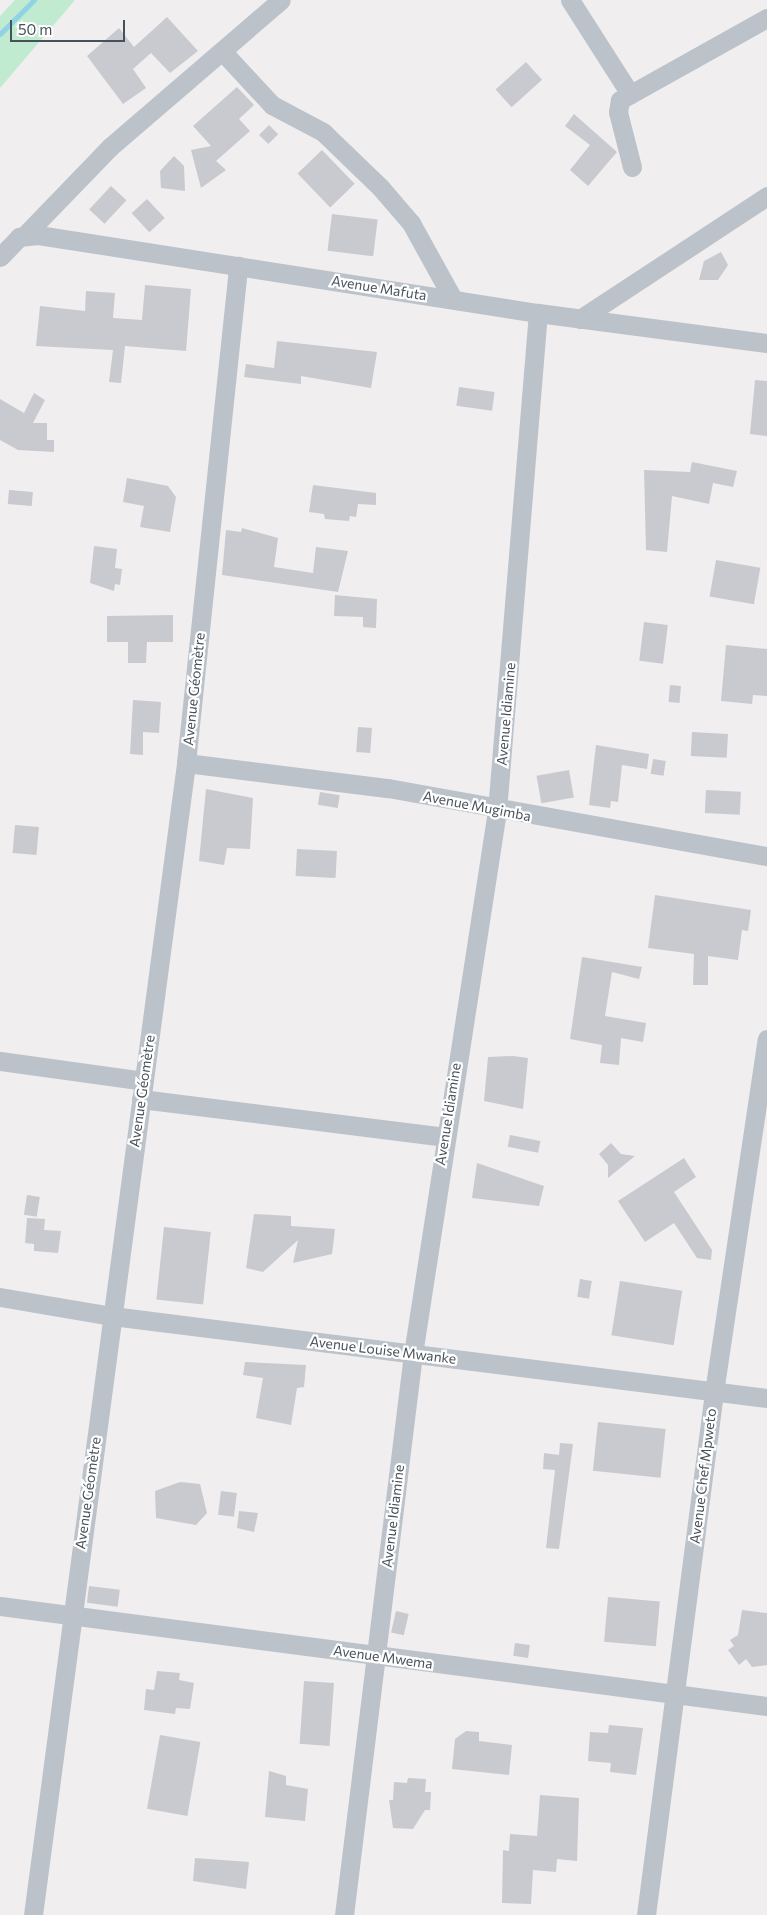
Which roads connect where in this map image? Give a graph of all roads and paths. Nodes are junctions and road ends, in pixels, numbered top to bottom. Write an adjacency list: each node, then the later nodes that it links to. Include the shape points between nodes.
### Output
1 (282, 0): 4 (street)
2 (570, 0): 5 (street)
3 (767, 18): 5 (street)
4 (222, 51): 8 (street, via 110,147); 11 (street, via 272,105 323,132 380,187 411,223)
5 (630, 94): 6 (street, via 620,100 618,112)
6 (632, 167)
7 (767, 196): 13 (street)
8 (24, 236): 9 (street); 10 (street, Avenue Mafuta)
9 (0, 257)
10 (238, 266): 11 (street, Avenue Mafuta); 15 (street, Avenue Géomètre)
11 (454, 299): 12 (street, Avenue Mafuta)
12 (538, 313): 13 (street, Avenue Mafuta); 16 (street, Avenue Idiamine)
13 (580, 319): 14 (street, Avenue Mafuta)
14 (767, 343)
15 (186, 763): 16 (street, Avenue Mugimba, via 298,774); 20 (street, Avenue Géomètre)
16 (498, 811): 17 (street, Avenue Mugimba); 21 (street, Avenue Idiamine)
17 (767, 856)
18 (767, 1039): 25 (street, Avenue Chef Mpweto)
19 (0, 1060): 20 (street)
20 (142, 1090): 21 (street); 23 (street, Avenue Géomètre)
21 (444, 1137): 24 (street, Avenue Idiamine)
22 (0, 1297): 23 (street, Avenue Louise Mwanke)
23 (112, 1316): 24 (street, Avenue Louise Mwanke); 28 (street, Avenue Géomètre)
24 (413, 1354): 25 (street, Avenue Louise Mwanke); 29 (street, Avenue Idiamine)
25 (714, 1392): 26 (street, Avenue Louise Mwanke); 30 (street, Avenue Chef Mpweto)
26 (767, 1398)
27 (0, 1606): 28 (street, Avenue Mwema)
28 (72, 1616): 29 (street, Avenue Mwema); 32 (street, Avenue Géomètre)
29 (375, 1656): 30 (street, Avenue Mwema); 33 (street, Avenue Idiamine)
30 (675, 1696): 31 (street, Avenue Mwema); 34 (street, Avenue Chef Mpweto)
31 (767, 1706)
32 (32, 1915)
33 (344, 1915)
34 (646, 1915)

